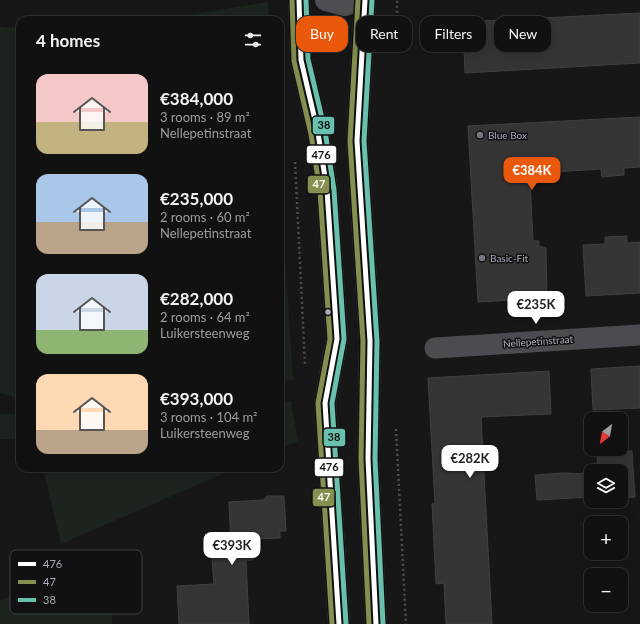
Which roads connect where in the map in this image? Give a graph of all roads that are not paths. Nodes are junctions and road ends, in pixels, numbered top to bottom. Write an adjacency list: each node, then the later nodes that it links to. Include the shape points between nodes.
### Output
1 (300, 0): 7 (main road, via 301,60 318,133 327,190 337,339 325,404)
2 (326, 0): 3 (main road, via 345,5)
3 (358, 0)
4 (365, 0): 8 (main road, via 357,141 370,342 368,459)
5 (640, 335): 6 (street, Nellepetinstraat)
6 (435, 348)
7 (339, 624)
8 (376, 624)

